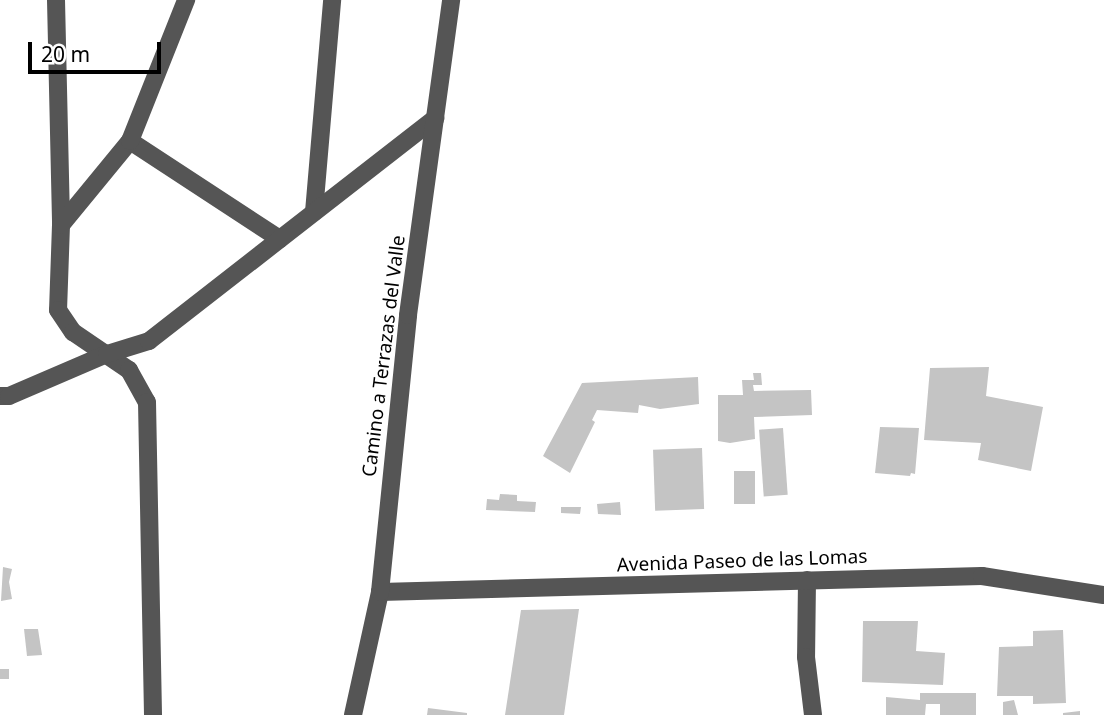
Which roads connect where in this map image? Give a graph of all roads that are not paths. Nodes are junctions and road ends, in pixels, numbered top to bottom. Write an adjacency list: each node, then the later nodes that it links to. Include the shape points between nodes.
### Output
1 (56, 0): 8 (street)
2 (186, 0): 6 (street)
3 (332, 0): 7 (street)
4 (451, 0): 5 (street, Camino a Terrazas del Valle)
5 (435, 118): 7 (street); 13 (street, Camino a Terrazas del Valle, via 408,315)
6 (130, 141): 8 (street); 9 (street)
7 (314, 212): 9 (street)
8 (61, 225): 10 (street, via 58,310 73,332)
9 (280, 239): 10 (street, via 149,341)
10 (107, 354): 11 (street); 15 (street, via 129,370 147,402)
11 (0, 396)
12 (807, 580): 13 (street, Avenida Paseo de las Lomas); 14 (street, Avenida Paseo de las Lomas, via 982,576); 17 (street, via 806,657)
13 (380, 592): 16 (street, Camino a Terrazas del Valle)
14 (1104, 595)
15 (153, 715)
16 (353, 715)
17 (813, 715)

